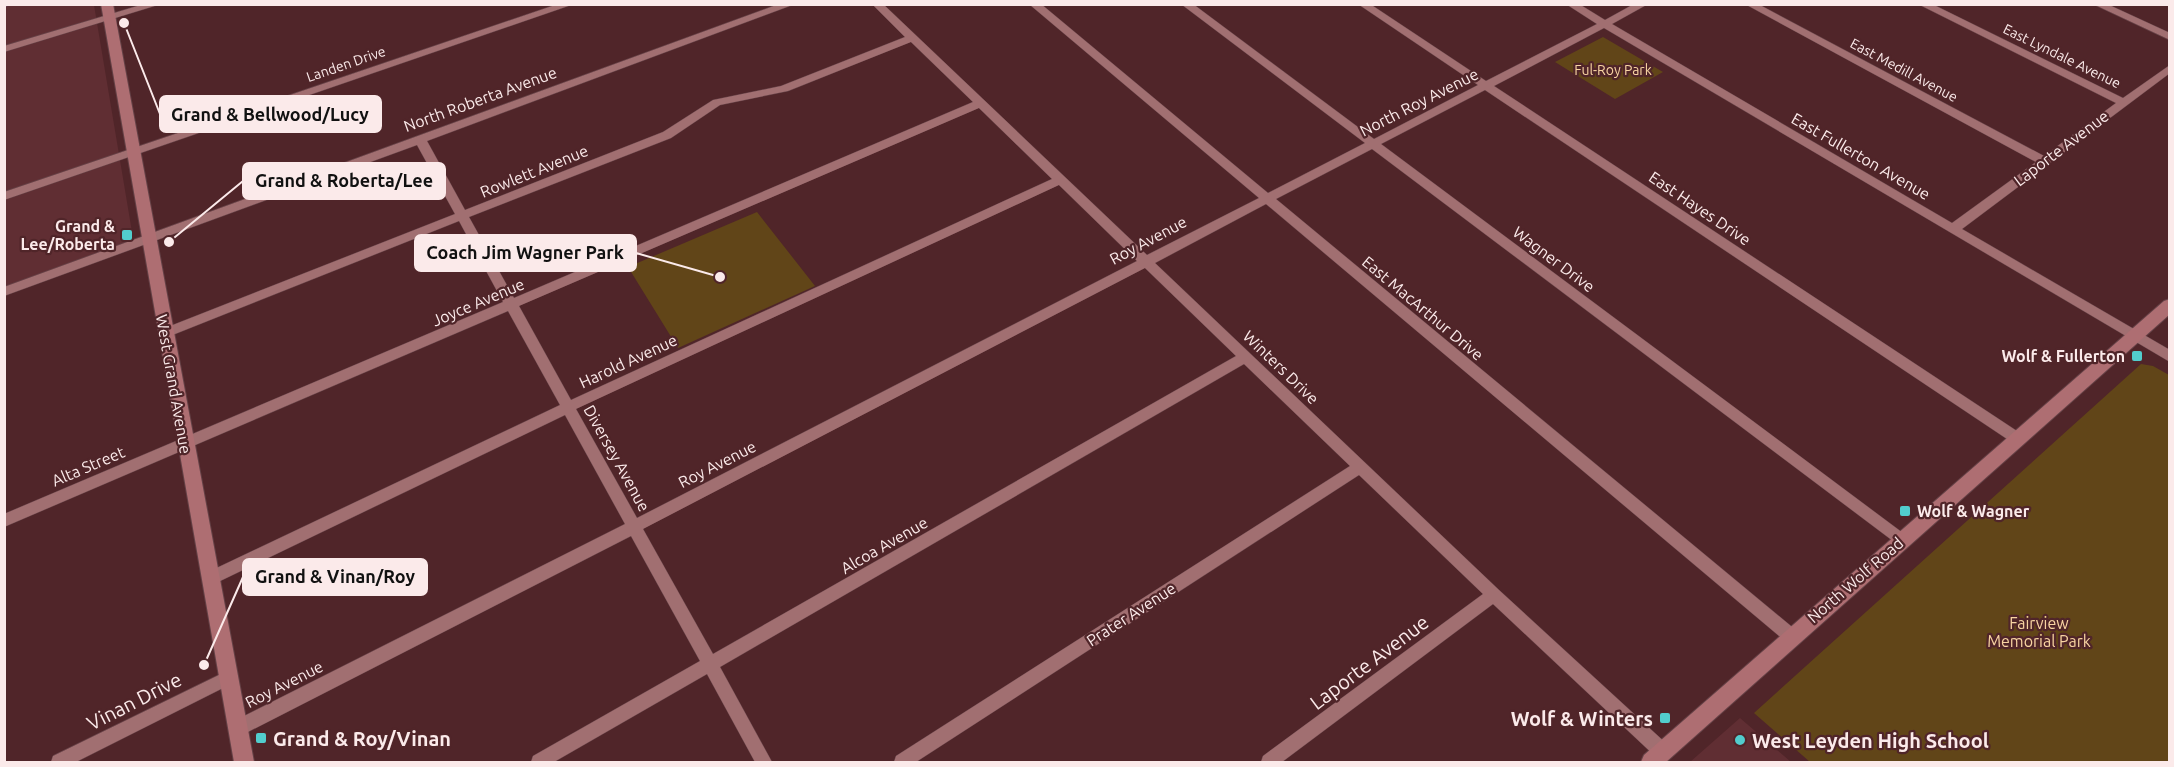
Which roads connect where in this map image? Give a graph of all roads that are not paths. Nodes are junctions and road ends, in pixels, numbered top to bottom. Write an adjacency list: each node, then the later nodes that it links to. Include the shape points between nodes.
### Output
1 (156, 4): 13 (street)
2 (569, 4): 24 (street, Landen Drive)
3 (790, 4): 22 (street, North Roberta Avenue)
4 (877, 4): 16 (street, Winters Drive)
5 (1034, 4): 28 (street, East MacArthur Drive)
6 (1186, 4): 23 (street, Wagner Drive)
7 (1363, 4): 19 (street, East Hayes Drive)
8 (1571, 4): 14 (street, East Fullerton Avenue)
9 (1643, 4): 14 (street, North Roy Avenue)
10 (1750, 4): 25 (street, East Medill Avenue)
11 (1923, 4): 20 (street, East Lyndale Avenue)
12 (2098, 4): 15 (street)
13 (108, 11): 17 (street); 24 (main road, West Grand Avenue)
14 (1604, 24): 19 (street, North Roy Avenue); 31 (street, East Fullerton Avenue)
15 (2169, 37)
16 (912, 38): 21 (street, Winters Drive); 29 (street, Rowlett Avenue, via 784,89 717,102 667,135)
17 (4, 49)
18 (2169, 68): 20 (street, Laporte Avenue)
19 (1487, 86): 23 (street, North Roy Avenue); 42 (street, East Hayes Drive)
20 (2122, 102): 25 (street, Laporte Avenue)
21 (981, 103): 26 (street, Winters Drive); 36 (street, Joyce Avenue)
22 (420, 139): 29 (street, Diversey Avenue); 32 (street, North Roberta Avenue)
23 (1373, 144): 28 (street, North Roy Avenue); 47 (street, Wagner Drive)
24 (134, 152): 27 (street, Landen Drive); 32 (main road, West Grand Avenue)
25 (2044, 161): 31 (street, Laporte Avenue)
26 (1060, 180): 33 (street, Winters Drive); 41 (street, Harold Avenue)
27 (4, 196)
28 (1266, 199): 30 (street, North Roy Avenue); 50 (street, East MacArthur Drive)
29 (463, 217): 36 (street, Diversey Avenue); 37 (street, Rowlett Avenue)
30 (1210, 228): 33 (street, Roy Avenue)
31 (1953, 229): 38 (street, East Fullerton Avenue)
32 (148, 238): 34 (street, North Roberta Avenue); 37 (main road, West Grand Avenue)
33 (1146, 261): 39 (street, Winters Drive); 46 (street, Roy Avenue)
34 (4, 292)
35 (2169, 305): 38 (main road, North Wolf Road)
36 (512, 306): 41 (street, Diversey Avenue); 43 (street, Joyce Avenue)
37 (165, 333): 43 (main road, West Grand Avenue)
38 (2135, 337): 40 (street, East Fullerton Avenue); 42 (main road, North Wolf Road)
39 (1246, 357): 44 (street, Winters Drive); 51 (street, Alcoa Avenue)
40 (2169, 357)
41 (568, 407): 46 (street, Diversey Avenue); 48 (street, Harold Avenue)
42 (2018, 439): 47 (main road, North Wolf Road)
43 (185, 443): 45 (street, Alta Street); 48 (main road, West Grand Avenue)
44 (1361, 466): 49 (street, Winters Drive); 59 (street, Prater Avenue)
45 (4, 521)
46 (634, 527): 51 (street, Diversey Avenue); 53 (street, Roy Avenue)
47 (1902, 540): 50 (main road, North Wolf Road)
48 (211, 578): 52 (main road, West Grand Avenue)
49 (1494, 595): 54 (street, Winters Drive); 60 (street, Laporte Avenue)
50 (1791, 636): 54 (main road, North Wolf Road)
51 (711, 665): 57 (street, Alcoa Avenue); 58 (street, Diversey Avenue)
52 (229, 676): 53 (main road, West Grand Avenue); 55 (street, Vinan Drive)
53 (238, 728): 56 (main road, West Grand Avenue)
54 (1657, 757)
55 (59, 762)
56 (244, 762)
57 (539, 762)
58 (764, 762)
59 (902, 762)
60 (1269, 762)

